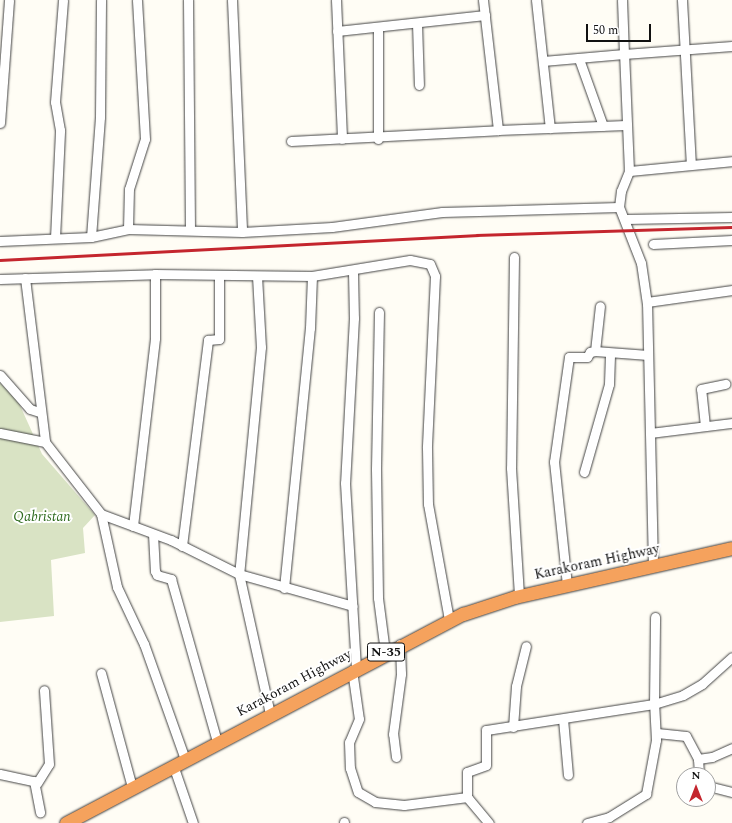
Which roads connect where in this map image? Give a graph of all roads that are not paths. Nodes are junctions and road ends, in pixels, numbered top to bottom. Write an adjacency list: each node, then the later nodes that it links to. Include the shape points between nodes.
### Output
1 (9, 0): 16 (street)
2 (63, 0): 41 (street, via 55,102 60,130)
3 (101, 0): 40 (street, via 100,116)
4 (137, 0): 38 (street, via 145,139 129,189)
5 (188, 0): 37 (street)
6 (232, 0): 39 (street)
7 (336, 0): 15 (street)
8 (483, 0): 12 (street)
9 (536, 0): 21 (street)
10 (622, 0): 19 (street)
11 (682, 0): 18 (street)
12 (485, 15): 13 (street); 27 (street)
13 (417, 23): 14 (street); 22 (street)
14 (378, 27): 15 (street); 28 (street)
15 (337, 31): 29 (street)
16 (2, 37): 23 (street)
17 (732, 46): 18 (street)
18 (686, 50): 19 (street); 32 (street)
19 (624, 54): 20 (street); 24 (street)
20 (580, 59): 21 (street); 25 (street)
21 (543, 61): 26 (street)
22 (419, 85)
23 (0, 123)
24 (626, 124): 25 (street); 33 (street)
25 (603, 126): 26 (street)
26 (550, 128): 27 (street)
27 (498, 130): 28 (street)
28 (378, 139): 29 (street)
29 (342, 140): 30 (street)
30 (291, 141)
31 (732, 161): 32 (street)
32 (691, 164): 33 (street)
33 (629, 171): 34 (street, via 620,191)
34 (619, 207): 36 (street); 39 (street, via 442,212 332,227)
35 (732, 217): 36 (street)
36 (626, 219): 54 (street, via 640,263)
37 (190, 228): 38 (street); 39 (street)
38 (128, 229): 40 (street)
39 (242, 232)
40 (92, 237): 41 (street)
41 (55, 238): 43 (street)
42 (732, 240): 44 (street)
43 (0, 241)
44 (653, 244)
45 (514, 257): 78 (street, via 511,468)
46 (352, 272): 50 (street); 79 (street, via 354,318 346,483); 81 (street, via 410,260 430,264 435,276 426,448 428,504)
47 (155, 274): 48 (street); 51 (street); 70 (street, via 156,338)
48 (219, 276): 49 (street); 72 (street, via 219,339 208,340)
49 (257, 276): 50 (street); 75 (street, via 261,347)
50 (312, 276): 77 (street, via 310,328)
51 (26, 278): 52 (street); 62 (street)
52 (0, 279)
53 (732, 290): 54 (street)
54 (646, 302): 59 (street)
55 (600, 306): 57 (street)
56 (379, 312): 84 (street, via 376,507 378,598)
57 (595, 351): 58 (street); 76 (street, via 590,352 587,358 569,357 554,462)
58 (610, 353): 59 (street); 68 (street, via 609,384)
59 (648, 355): 66 (street)
60 (0, 375): 62 (street, via 26,405)
61 (725, 384): 64 (street, via 702,389)
62 (39, 412): 67 (street)
63 (732, 423): 64 (street)
64 (705, 426): 66 (street)
65 (0, 433): 67 (street)
66 (650, 433): 74 (street)
67 (45, 442): 69 (street)
68 (584, 472)
69 (101, 514): 70 (street); 97 (street, via 117,587 144,644)
70 (133, 526): 71 (street)
71 (153, 534): 72 (street); 94 (street, via 155,571 157,575 171,579)
72 (182, 546): 75 (street)
73 (732, 548): 74 (highway, Karakoram Highway / N-35)
74 (654, 566): 76 (highway, Karakoram Highway / N-35)
75 (239, 574): 77 (street); 90 (street)
76 (567, 585): 78 (highway, Karakoram Highway / N-35)
77 (284, 588): 79 (street)
78 (519, 596): 81 (highway, Karakoram Highway / N-35)
79 (353, 606): 86 (street)
80 (655, 617): 89 (street)
81 (449, 620): 82 (highway, Karakoram Highway / N-35)
82 (400, 644): 84 (highway, Karakoram Highway / N-35); 96 (street, via 401,674 393,734)
83 (526, 646): 92 (street, via 516,686)
84 (385, 652): 86 (highway, Karakoram Highway / N-35)
85 (732, 657): 89 (street, via 702,684 683,695)
86 (354, 669): 90 (highway, Karakoram Highway / N-35); 107 (street, via 359,719 349,742 350,768 358,792 375,802 404,805)
87 (101, 673): 104 (street)
88 (44, 690): 103 (street, via 49,764)
89 (654, 704): 91 (street); 93 (street)
90 (270, 714): 94 (highway, Karakoram Highway / N-35)
91 (563, 719): 92 (street); 102 (street)
92 (513, 727): 107 (street, via 486,730 486,765 467,772)
93 (657, 733): 98 (street, via 686,736); 112 (street, via 654,767 646,794 609,817)
94 (217, 742): 97 (highway, Karakoram Highway / N-35)
95 (732, 748): 98 (street, via 712,758)
96 (396, 757)
97 (185, 759): 99 (highway, Karakoram Highway / N-35)
98 (698, 759): 100 (street)
99 (173, 765): 104 (highway, Karakoram Highway / N-35); 110 (street)
100 (698, 767)
101 (0, 774): 103 (street, via 32,778)
102 (568, 775)
103 (37, 783): 108 (street)
104 (132, 787): 109 (highway, Karakoram Highway / N-35)
105 (716, 788): 106 (street)
106 (732, 792)
107 (467, 797): 111 (street)
108 (40, 812)
109 (66, 823)
110 (193, 823)
111 (490, 823)
112 (587, 823)

